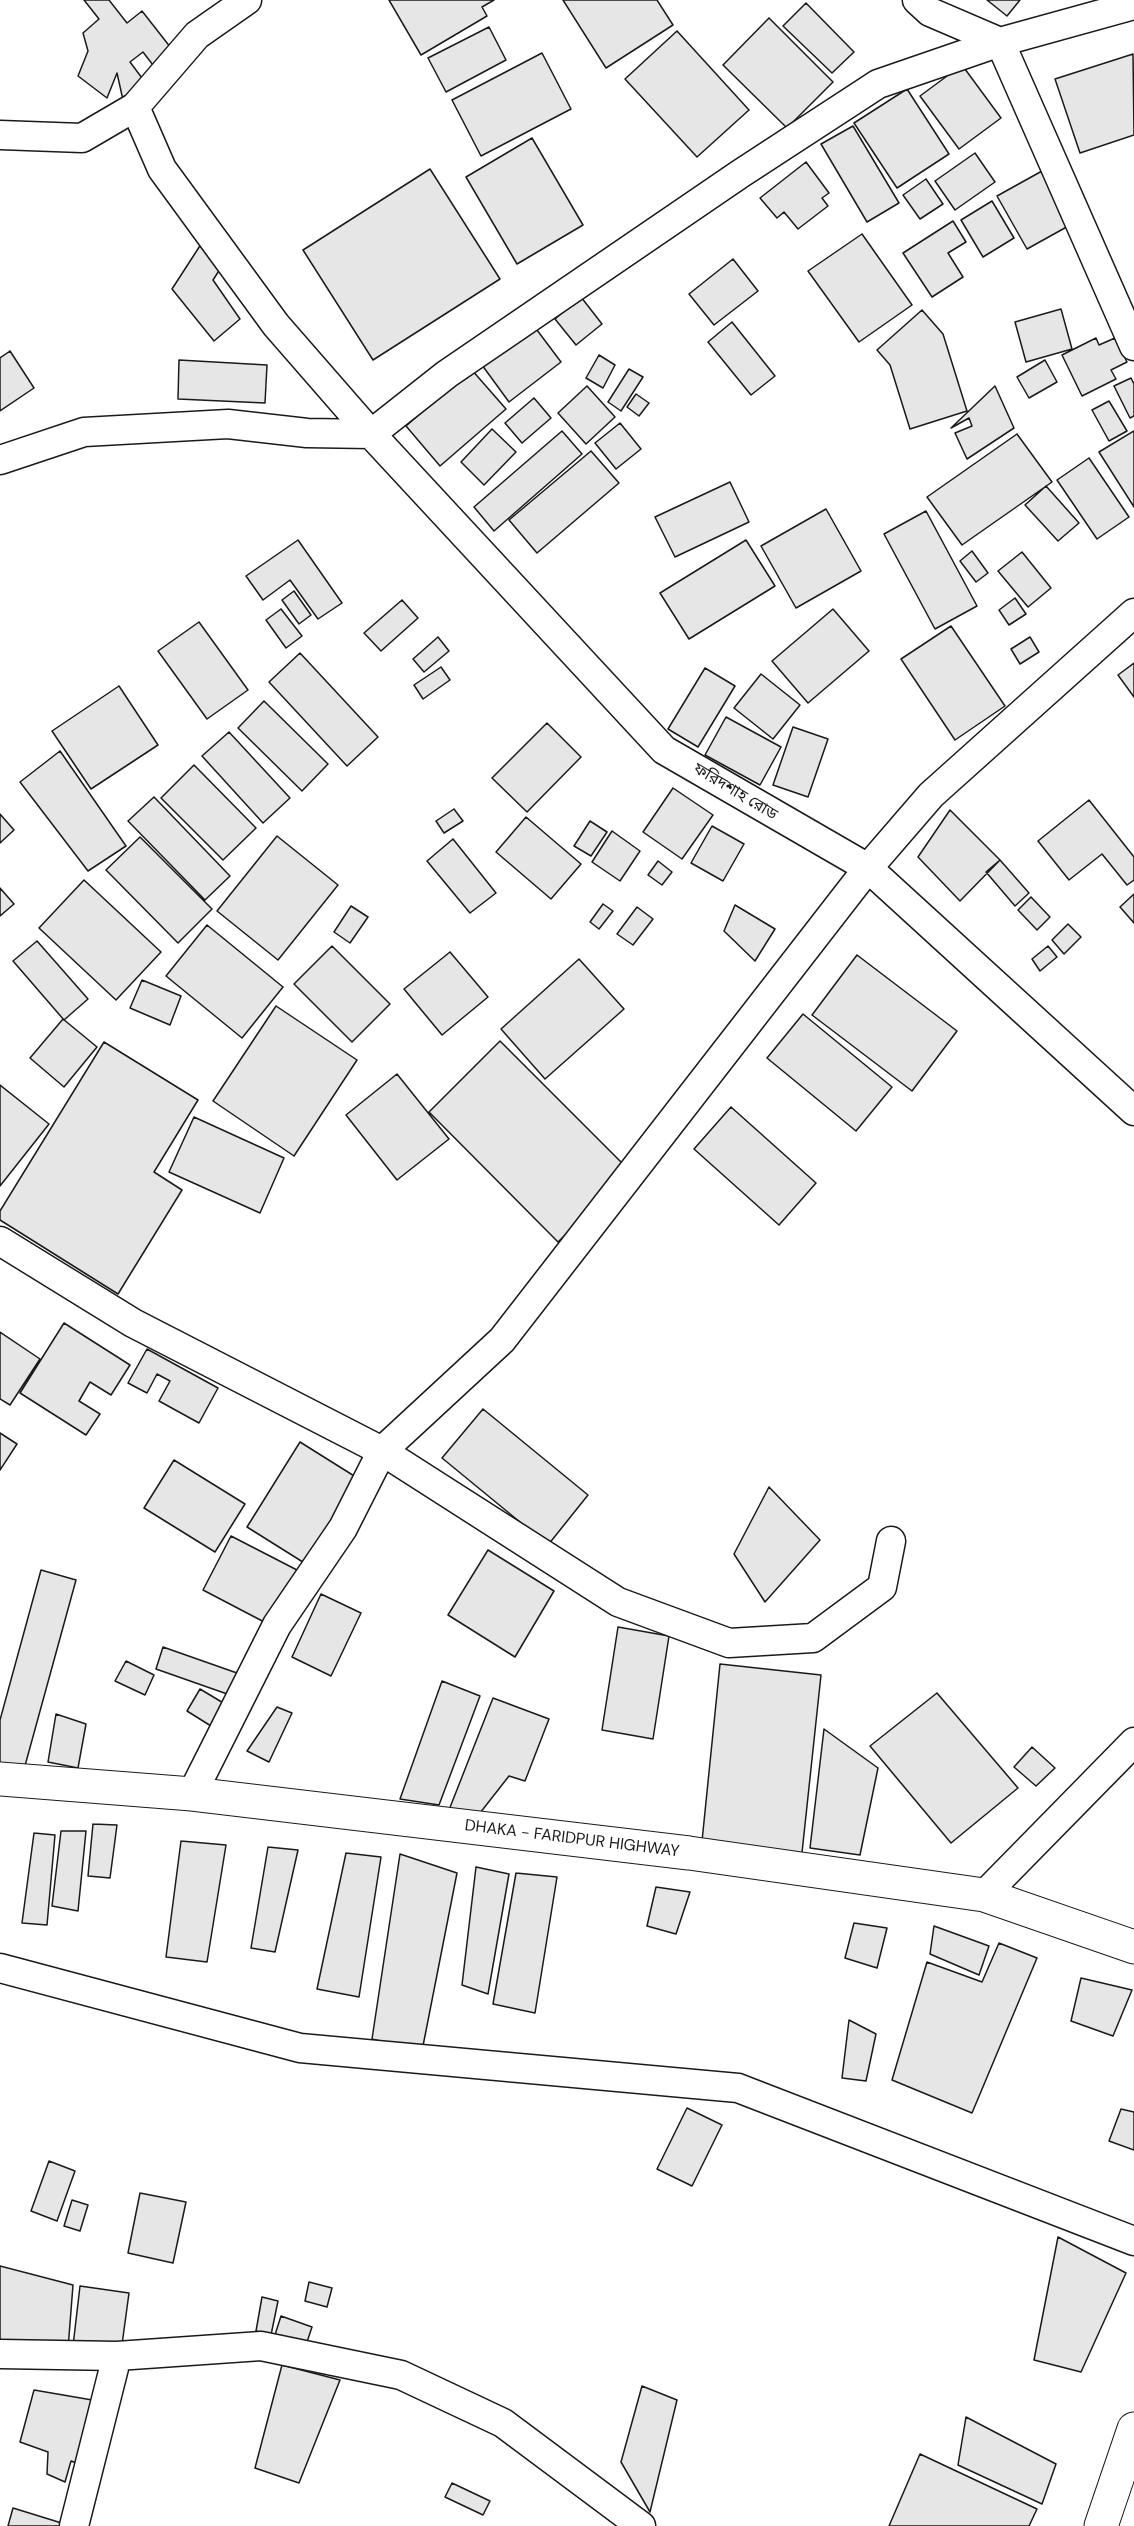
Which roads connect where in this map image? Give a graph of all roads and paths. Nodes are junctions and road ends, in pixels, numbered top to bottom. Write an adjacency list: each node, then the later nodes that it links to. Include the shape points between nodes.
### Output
1 (247, 0): 5 (street, via 196,35)
2 (917, 0): 4 (street, via 930,12)
3 (1134, 5): 4 (street)
4 (999, 42): 7 (street); 8 (street, via 878,84 447,374)
5 (135, 107): 6 (street, via 82,138); 8 (street, ফরিদশাহ রোড, via 162,169 276,325)
6 (0, 135)
7 (1134, 346)
8 (371, 434): 9 (street, via 307,433 228,424 84,432); 11 (street, ফরিদশাহ রোড, via 664,750)
9 (0, 460)
10 (1134, 613): 11 (street, via 931,795)
11 (868, 868): 12 (street, ফরিদশাহ রোড); 14 (street, via 502,1340)
12 (1134, 1111)
13 (0, 1241): 14 (street, via 133,1323)
14 (382, 1451): 15 (street, via 618,1602 729,1643 813,1638 882,1587); 18 (street, via 343,1528 277,1624)
15 (891, 1541)
16 (1134, 1742): 19 (street)
17 (0, 1779): 18 (highway, DHAKA - FARIDPUR HIGHWAY)
18 (192, 1794): 19 (highway, DHAKA - FARIDPUR HIGHWAY, via 688,1853)
19 (984, 1895): 20 (highway, DHAKA - FARIDPUR HIGHWAY)
20 (1134, 1947)
21 (0, 1968): 22 (street, via 300,2048 738,2088)
22 (1134, 2241)
23 (0, 2354): 24 (street)
24 (117, 2356): 26 (street); 27 (street, via 261,2346 400,2375 503,2423)
25 (1134, 2429): 28 (highway)
26 (74, 2526)
27 (641, 2526)
28 (1101, 2526)

